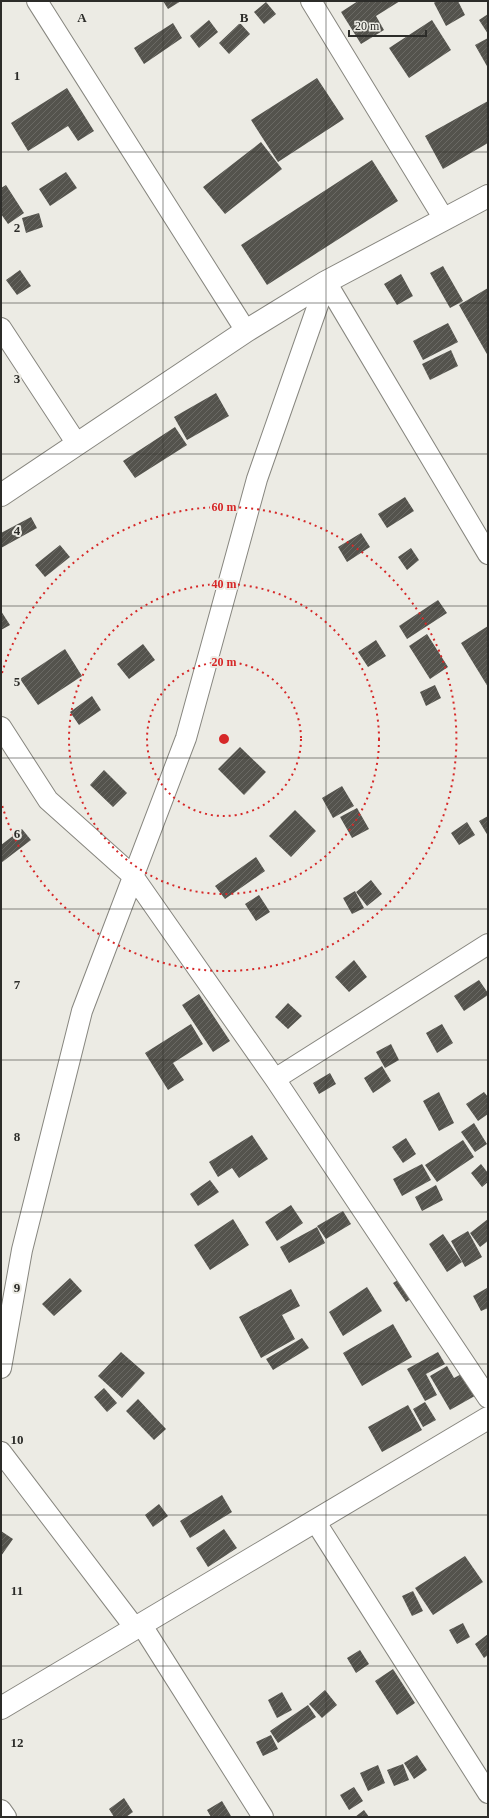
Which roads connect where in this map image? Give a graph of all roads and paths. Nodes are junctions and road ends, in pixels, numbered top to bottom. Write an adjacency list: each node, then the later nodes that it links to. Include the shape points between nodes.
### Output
1 (37, 1): 7 (street)
2 (311, 1): 4 (street)
3 (488, 196): 4 (street)
4 (444, 220): 5 (street)
5 (326, 282): 7 (street); 10 (street); 12 (street, via 257,479 186,738)
6 (1, 328): 8 (street)
7 (246, 331): 8 (street)
8 (77, 444): 9 (street)
9 (1, 495)
10 (488, 554)
11 (1, 727): 12 (street, via 48,800)
12 (134, 876): 14 (street); 15 (street, via 82,1011 22,1250)
13 (486, 949): 14 (street)
14 (275, 1079): 16 (street)
15 (1, 1368)
16 (488, 1398)
17 (488, 1418): 19 (street)
18 (1, 1452): 20 (street)
19 (315, 1521): 20 (street); 22 (street)
20 (138, 1626): 21 (street); 25 (street)
21 (1, 1708)
22 (488, 1793)
23 (1, 1810): 24 (street)
24 (6, 1817)
25 (263, 1817)

